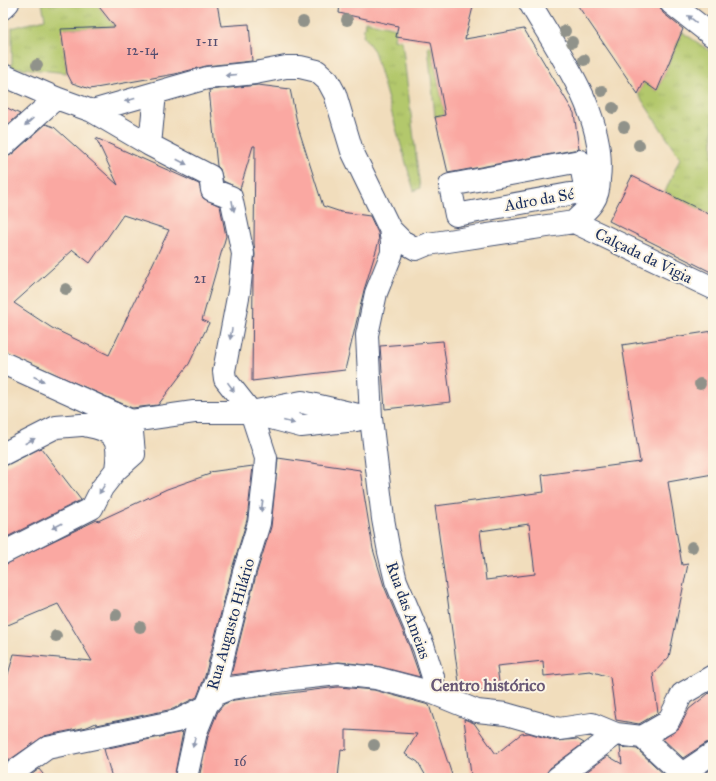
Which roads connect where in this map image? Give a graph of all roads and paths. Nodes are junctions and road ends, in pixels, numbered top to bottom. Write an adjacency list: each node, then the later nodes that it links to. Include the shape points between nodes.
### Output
1 (8, 3): 4 (street)
2 (530, 3): 13 (street, via 574,78 590,114 597,141 600,170 598,189 594,202)
3 (671, 3): 5 (street, one-way to 3)
4 (3, 8)
5 (713, 36)
6 (3, 75): 8 (street)
7 (155, 93): 9 (street, one-way to 9); 10 (street); 14 (street, one-way to 7, via 355,158 334,94 323,75 317,71 286,67 207,78)
8 (56, 98): 9 (street); 11 (street, one-way to 11)
9 (92, 111): 10 (street)
10 (150, 145): 19 (street, one-way to 19, via 210,176 212,190 231,197 243,254 239,292 224,371 225,379)
11 (3, 146)
12 (450, 185): 12 (street, Adro da Sé, via 456,215 586,191 580,161)
13 (574, 222): 15 (street, Adro da Sé); 17 (street, Calçada da Vigia)
14 (390, 229): 15 (street, via 402,241); 16 (street, Rua das Ameias, via 392,253)
15 (422, 246): 16 (street, via 401,257)
16 (382, 279): 20 (street, Rua das Ameias, via 370,313 367,335)
17 (713, 288)
18 (3, 363): 21 (street, one-way to 21)
19 (251, 412): 20 (street, via 302,402); 21 (street, via 194,412); 28 (street, Rua Augusto Hilário, one-way to 28, via 266,458 259,523 217,680)
20 (371, 418): 27 (street, Rua das Ameias, via 382,519 396,581 424,648 433,677)
21 (132, 421): 22 (street); 24 (street, via 134,454)
22 (82, 425): 23 (street, one-way to 22, via 56,427); 24 (street, via 97,427 114,436 119,452)
23 (3, 454)
24 (116, 470): 25 (street, one-way to 25, via 102,488 92,508)
25 (3, 553)
26 (713, 676): 30 (street, via 682,694 668,722)
27 (433, 692): 28 (street, via 376,678 338,674 231,688 216,694); 29 (street, via 477,711 506,714 559,730 592,724)
28 (205, 707): 33 (street, via 177,720 47,748 15,771); 34 (street, Rua Augusto Hilário, one-way to 34, via 196,732)
29 (616, 734): 30 (street); 35 (street)
30 (642, 738): 32 (street)
31 (713, 753): 32 (street)
32 (682, 776)
33 (11, 778)
34 (186, 778)
35 (557, 778)

